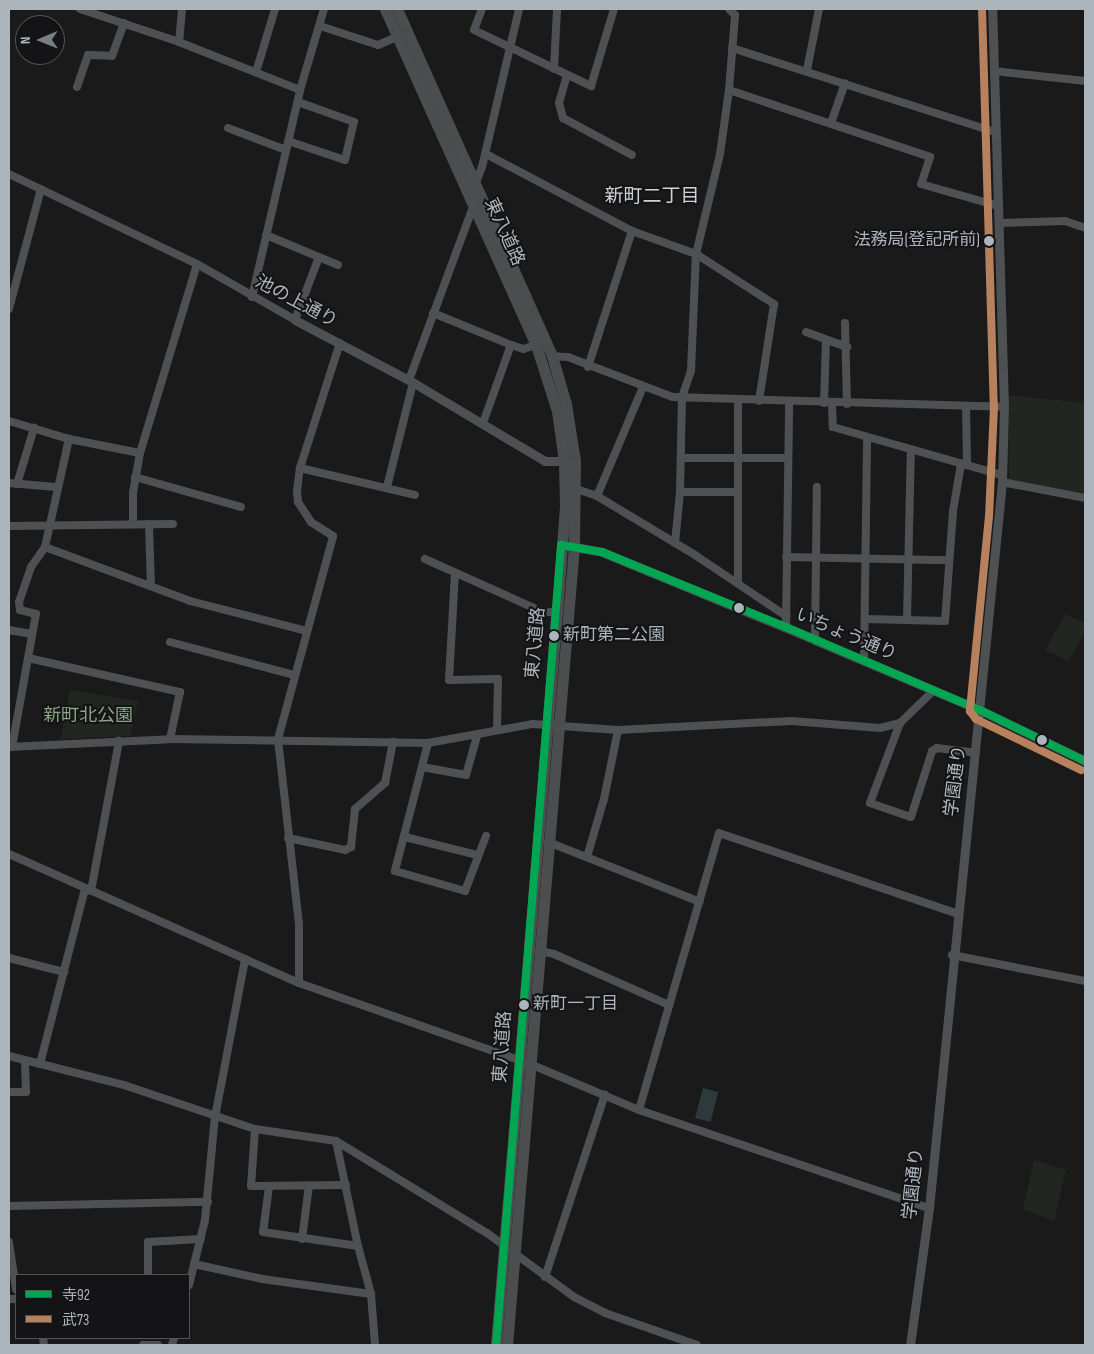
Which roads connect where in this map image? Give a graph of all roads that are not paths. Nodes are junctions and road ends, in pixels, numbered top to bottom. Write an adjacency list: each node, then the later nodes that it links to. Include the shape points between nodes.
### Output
1 (80, 9): 14 (street)
2 (182, 9): 17 (street)
3 (275, 9): 23 (street)
4 (324, 9): 15 (street)
5 (385, 9): 16 (main road, 東八道路)
6 (397, 9): 39 (main road, 東八道路)
7 (482, 9): 18 (street, via 474,30)
8 (519, 9): 18 (street)
9 (557, 9): 20 (street)
10 (614, 9): 24 (street, via 591,86)
11 (729, 9): 19 (street, via 735,15)
12 (819, 9): 21 (street)
13 (992, 9): 22 (street, 学園通り)
14 (124, 23): 17 (street); 27 (street, via 112,56 88,54)
15 (320, 26): 16 (street, via 378,44); 28 (street)
16 (397, 37): 42 (main road, 東八道路)
17 (179, 42): 23 (street)
18 (510, 46): 20 (street); 36 (street)
19 (732, 48): 21 (street); 29 (street)
20 (554, 69): 24 (street)
21 (807, 70): 26 (street)
22 (994, 71): 25 (street); 33 (street, 学園通り)
23 (256, 72): 28 (street)
24 (568, 75): 37 (street, via 560,103 563,118)
25 (1085, 81)
26 (845, 83): 31 (street); 33 (street)
27 (77, 87)
28 (300, 90): 30 (street)
29 (729, 90): 31 (street); 47 (street, via 720,154)
30 (298, 102): 34 (street); 34 (street, via 354,122 345,160)
31 (831, 123): 41 (street, via 930,157 921,184)
32 (228, 128): 35 (street)
33 (996, 132): 41 (street, 学園通り)
34 (288, 141): 35 (street)
35 (286, 150): 46 (street)
36 (486, 154): 39 (street); 45 (street)
37 (632, 155)
38 (9, 174): 40 (street, 池の上通り)
39 (475, 184): 42 (street); 62 (main road, 東八道路)
40 (42, 189): 49 (street, 池の上通り); 52 (street)
41 (998, 206): 43 (street, 学園通り)
42 (473, 208): 53 (street, via 464,222); 59 (main road, 東八道路)
43 (999, 223): 44 (street, via 1065,221); 73 (street, 学園通り)
44 (1085, 228)
45 (632, 231): 47 (street); 63 (street)
46 (266, 235): 48 (street); 51 (street)
47 (696, 254): 66 (street, via 691,371); 68 (street, via 774,304)
48 (319, 257): 50 (street); 54 (street)
49 (197, 264): 51 (street, 池の上通り); 80 (street)
50 (338, 265)
51 (252, 298): 54 (street, 池の上通り)
52 (9, 309)
53 (433, 314): 60 (street); 64 (street)
54 (294, 320): 58 (street, 池の上通り)
55 (845, 323): 61 (street)
56 (806, 332): 57 (street)
57 (826, 341): 61 (street); 70 (street)
58 (340, 343): 64 (street, 池の上通り); 86 (street)
59 (536, 345): 60 (street, via 523,349); 84 (main road, 東八道路, via 556,411)
60 (511, 346): 75 (street)
61 (847, 348): 71 (street)
62 (552, 356): 63 (street, via 568,357); 94 (main road, 東八道路, via 570,422)
63 (588, 366): 65 (street)
64 (411, 382): 75 (street, 池の上通り); 92 (street)
65 (643, 387): 66 (street, via 673,398); 98 (street)
66 (682, 397): 67 (street); 82 (street)
67 (738, 401): 68 (street); 81 (street)
68 (759, 401): 69 (street)
69 (789, 402): 70 (street); 83 (street)
70 (828, 404): 71 (street); 78 (street, via 833,427)
71 (848, 404): 72 (street)
72 (966, 406): 73 (street); 85 (street)
73 (1004, 407): 88 (street, 学園通り)
74 (9, 421): 76 (street)
75 (483, 423): 84 (street, 池の上通り, via 545,461)
76 (34, 428): 77 (street); 90 (street)
77 (69, 438): 80 (street); 91 (street)
78 (868, 438): 79 (street); 112 (street)
79 (910, 450): 85 (street); 114 (street)
80 (140, 453): 87 (street)
81 (738, 457): 82 (street); 83 (street); 96 (street)
82 (681, 458): 95 (street)
83 (787, 458): 110 (street)
84 (564, 461): 107 (main road, 東八道路)
85 (964, 465): 88 (street); 115 (street)
86 (300, 468): 92 (street); 125 (street, via 298,502 311,522 333,536)
87 (135, 477): 100 (street); 102 (street)
88 (1002, 479): 99 (street); 133 (street, 学園通り)
89 (9, 483): 90 (street)
90 (18, 484): 91 (street)
91 (56, 487): 101 (street)
92 (387, 487): 97 (street)
93 (816, 488): 111 (street)
94 (576, 489): 98 (street); 108 (main road, 東八道路)
95 (680, 492): 96 (street); 106 (street)
96 (738, 492): 117 (street)
97 (415, 495)
98 (597, 496): 106 (street)
99 (1085, 498)
100 (241, 507)
101 (49, 524): 102 (street); 105 (street); 109 (street)
102 (132, 524): 103 (street)
103 (149, 524): 104 (street); 118 (street)
104 (173, 524)
105 (9, 526)
106 (675, 543): 117 (street)
107 (561, 545): 108 (street, いちょう通り); 119 (main road, 東八道路)
108 (574, 546): 123 (street, いちょう通り, via 602,552); 135 (main road, 東八道路)
109 (45, 547): 118 (street); 126 (street, via 31,567 19,602 20,610 36,614)
110 (786, 557): 111 (street); 120 (street)
111 (816, 558): 112 (street); 127 (street)
112 (866, 558): 114 (street); 121 (street)
113 (425, 559): 116 (street)
114 (908, 559): 115 (street); 122 (street)
115 (949, 560): 122 (street, via 945,621)
116 (455, 573): 119 (street, via 543,612); 136 (street, via 449,680 498,679)
117 (738, 583): 120 (street)
118 (151, 586): 125 (street, via 190,601)
119 (557, 612): 135 (main road, 東八道路)
120 (786, 616): 123 (street)
121 (865, 620): 122 (street); 130 (street)
122 (907, 620)
123 (786, 628): 127 (street, いちょう通り)
124 (9, 630): 126 (street)
125 (307, 630): 131 (street)
126 (32, 634): 129 (street)
127 (815, 640): 130 (street, いちょう通り)
128 (170, 642): 131 (street)
129 (28, 658): 140 (street, via 180,692); 144 (street)
130 (864, 661): 132 (street, いちょう通り)
131 (294, 675): 139 (street)
132 (934, 690): 133 (street, いちょう通り); 134 (street)
133 (980, 710): 145 (street, 学園通り); 146 (street, いちょう通り)
134 (900, 723): 137 (street, via 870,728 792,721); 145 (street, via 870,803 911,817 932,751 937,748)
135 (552, 724): 136 (street); 137 (street); 151 (main road, 東八道路); 168 (main road, 東八道路)
136 (497, 729): 138 (street)
137 (618, 730): 154 (street, via 604,799)
138 (477, 736): 143 (street); 147 (street, via 466,775)
139 (278, 739): 140 (street); 142 (street); 150 (street)
140 (170, 740): 141 (street)
141 (119, 741): 144 (street); 155 (street)
142 (393, 742): 143 (street); 150 (street, via 385,783 355,809 351,847 345,850)
143 (428, 743): 147 (street)
144 (10, 747)
145 (976, 752): 157 (street, 学園通り)
146 (1085, 761)
147 (422, 767): 149 (street)
148 (486, 836): 153 (street)
149 (405, 837): 153 (street); 153 (street, via 395,871 465,891)
150 (288, 838): 164 (street, via 299,924)
151 (548, 842): 154 (street); 158 (main road, 東八道路)
152 (9, 854): 155 (street)
153 (478, 855)
154 (587, 857): 156 (street)
155 (88, 890): 161 (street); 162 (street)
156 (700, 902): 157 (street, via 719,833 724,832); 165 (street)
157 (956, 913): 159 (street, 学園通り)
158 (539, 951): 165 (street, via 554,954); 168 (main road, 東八道路)
159 (952, 955): 163 (street); 181 (street, 学園通り)
160 (9, 958): 162 (street)
161 (245, 959): 164 (street); 173 (street)
162 (64, 972): 169 (street)
163 (1085, 981)
164 (299, 982): 168 (street)
165 (670, 1005): 172 (street)
166 (9, 1056): 167 (street)
167 (25, 1061): 169 (street); 170 (street, via 26,1092)
168 (525, 1062): 171 (street); 186 (main road, 東八道路); 187 (main road, 東八道路)
169 (40, 1064): 173 (street, via 124,1085)
170 (9, 1092)
171 (605, 1095): 172 (street); 190 (street)
172 (639, 1110): 181 (street)
173 (215, 1117): 174 (street); 179 (street)
174 (255, 1130): 175 (street); 178 (street, via 251,1186)
175 (336, 1141): 177 (street); 186 (street)
176 (308, 1184): 177 (street); 178 (street); 183 (street)
177 (346, 1185): 185 (street)
178 (268, 1187): 183 (street, via 263,1232)
179 (208, 1202): 180 (street); 182 (street)
180 (9, 1206)
181 (929, 1208): 200 (street, 学園通り)
182 (201, 1239): 188 (street); 189 (street, via 148,1242)
183 (302, 1239): 185 (street)
184 (9, 1242): 192 (street)
185 (358, 1246): 193 (street)
186 (504, 1246): 187 (street); 197 (main road, 東八道路)
187 (514, 1254): 190 (street); 198 (main road, 東八道路)
188 (194, 1264): 191 (street); 193 (street, via 262,1279)
189 (148, 1274)
190 (545, 1277): 199 (street, via 604,1313)
191 (190, 1281)
192 (15, 1282)
193 (371, 1294): 196 (street)
194 (147, 1342): 195 (street)
195 (158, 1345)
196 (375, 1345)
197 (496, 1345)
198 (508, 1345)
199 (697, 1345)
200 (910, 1345)

